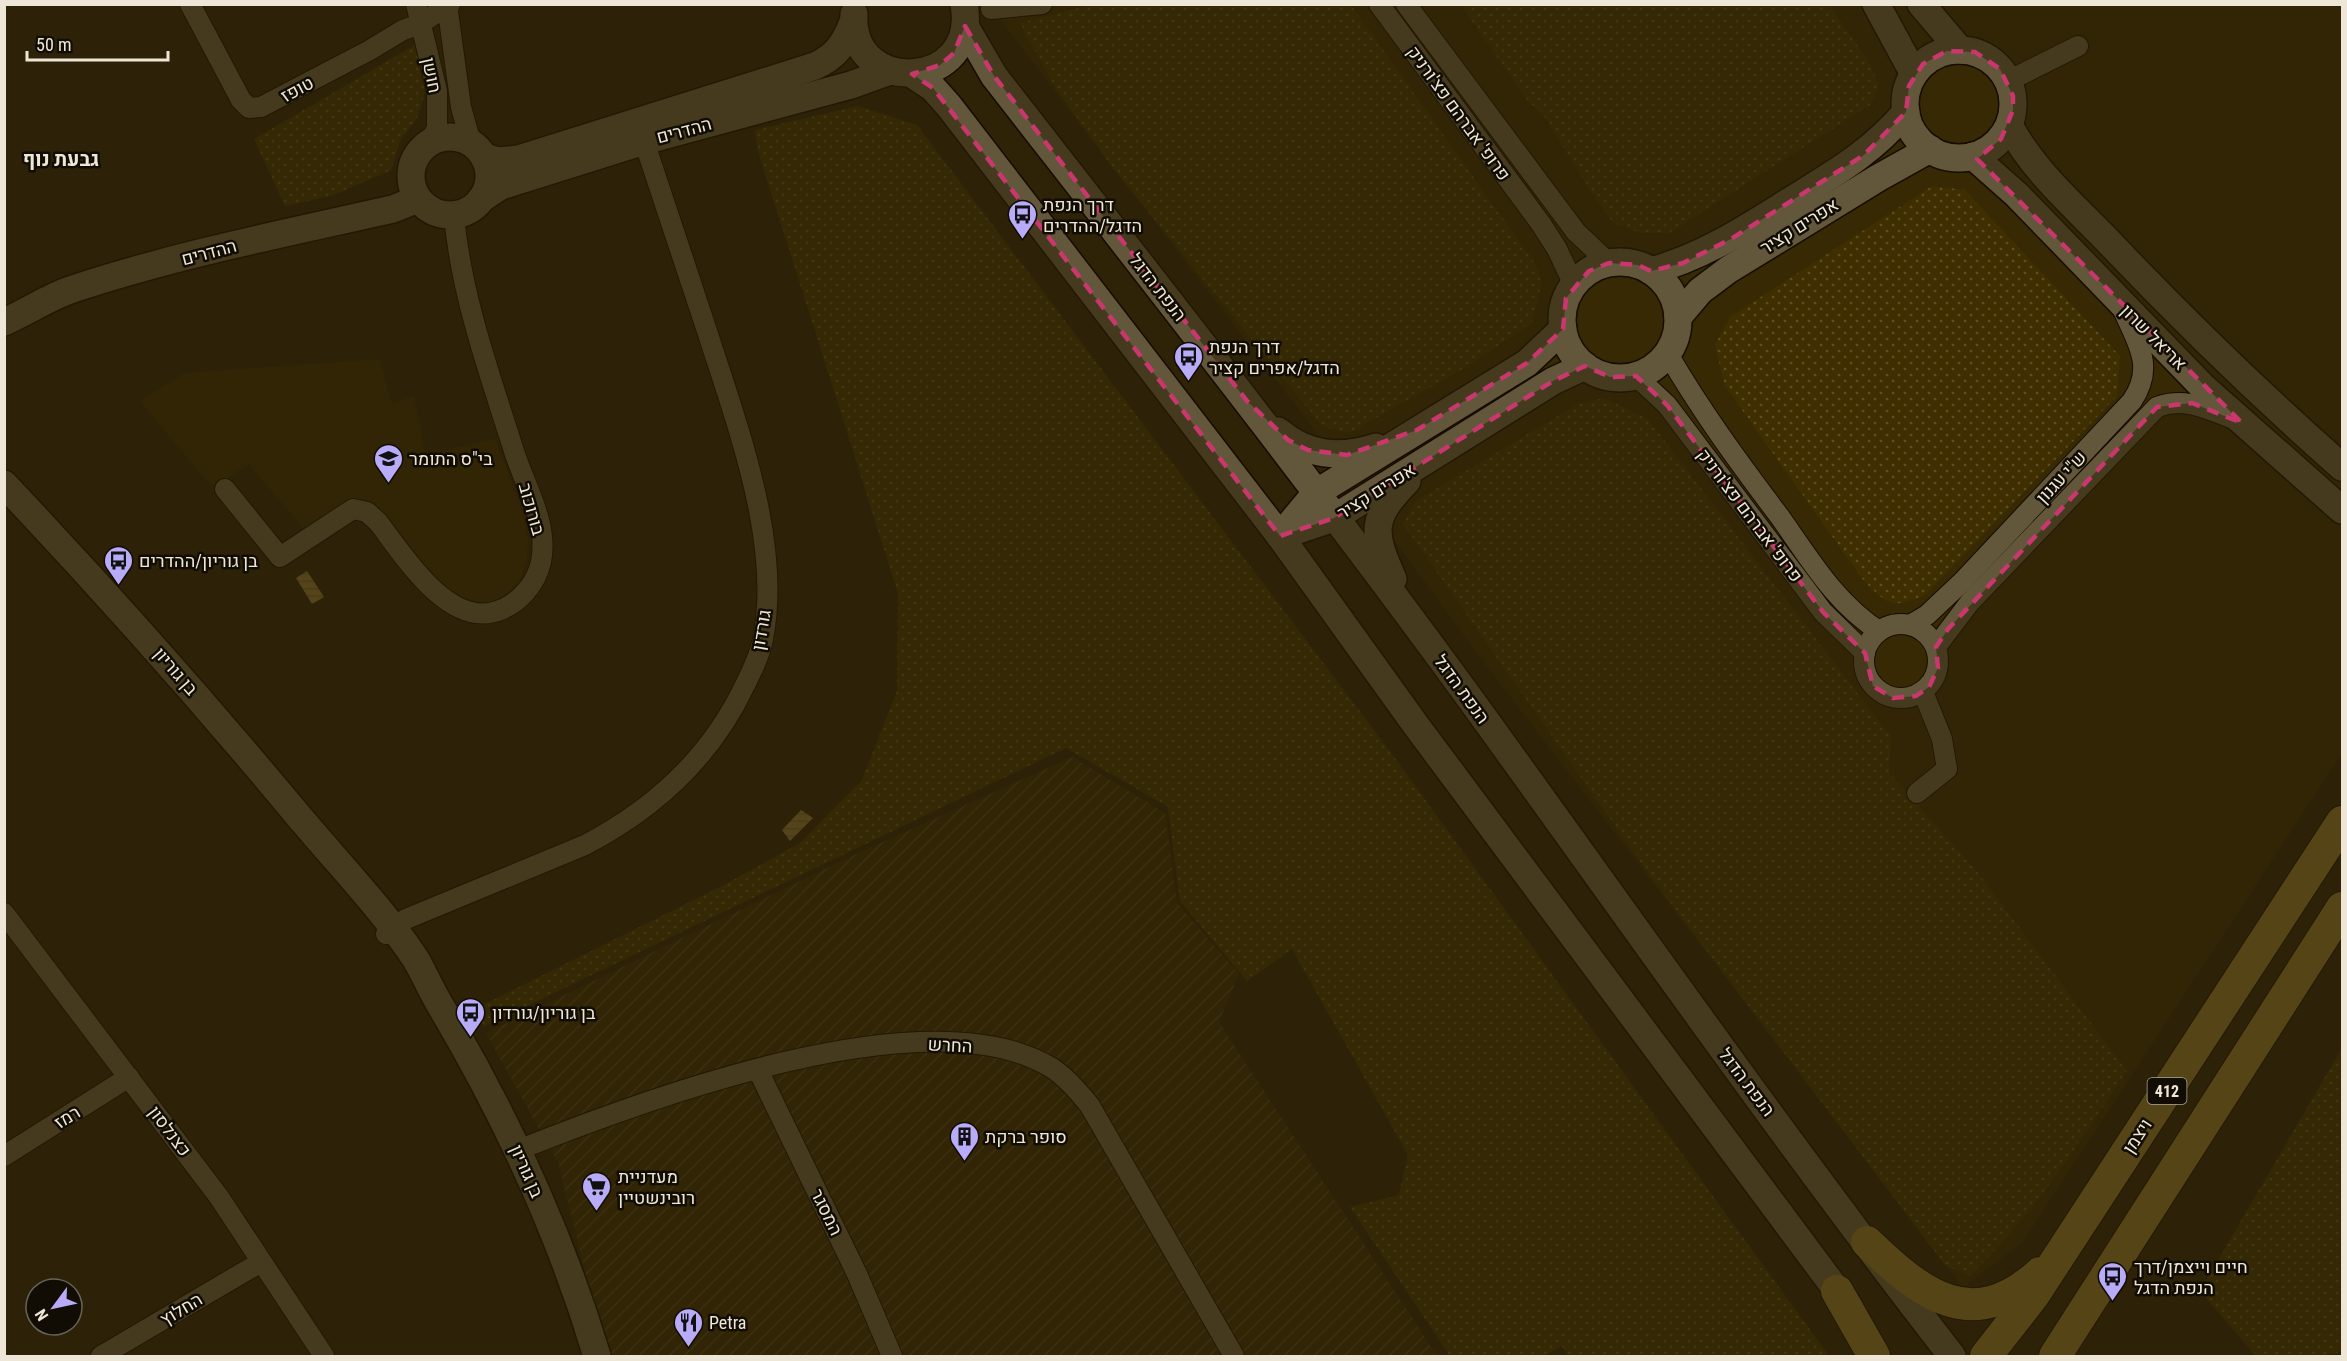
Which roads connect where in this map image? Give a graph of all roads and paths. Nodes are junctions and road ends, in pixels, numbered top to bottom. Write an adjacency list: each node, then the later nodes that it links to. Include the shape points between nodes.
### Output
1 (190, 4): 10 (street, טופז, via 249,108 261,107 370,50 403,30)
2 (1042, 4): 8 (street)
3 (1379, 4): 29 (street, פרופ' אברהם פצ'ורניק, via 1541,224)
4 (1406, 4): 27 (street, פרופ' אברהם פצ'ורניק, via 1576,232)
5 (1876, 4): 15 (street)
6 (1921, 4): 13 (street)
7 (449, 6): 10 (street, טופז); 22 (street, חושן, via 461,107)
8 (991, 9)
9 (854, 13): 14 (street, via 862,48 875,62); 22 (street, ההדרים, via 843,46 832,58 815,66 519,159 499,161)
10 (418, 14): 20 (street, חושן, via 437,91 436,129)
11 (964, 15): 14 (street, ההדרים, via 954,52 940,65); 37 (street, הנפת הדגל, via 994,76)
12 (2078, 46): 16 (street)
13 (1960, 50): 15 (street, via 1934,56); 16 (street, via 1989,58)
14 (901, 73): 19 (street, ההדרים); 47 (street, via 933,88 949,106)
15 (1914, 74): 17 (street)
16 (2008, 81): 18 (street, via 2013,110)
17 (1906, 112): 21 (street, via 1915,133); 28 (street, אפרים קציר, via 1864,155 1731,239 1683,262)
18 (2009, 125): 23 (street, via 2001,139); 41 (street, אריאל שרון, via 2037,167 2148,284 2265,400)
19 (644, 141): 25 (street, ההדרים, via 501,186); 58 (street, גורדון, via 753,474 765,557 767,613 763,641 736,704 717,733 695,764 648,806 585,845 417,915)
20 (427, 144): 22 (street, via 449,136); 24 (street, via 412,164 412,189)
21 (1930, 149): 23 (street, via 1944,155); 31 (street, אפרים קציר, via 1728,270 1700,291)
22 (478, 150): 25 (street, via 489,178)
23 (1974, 156): 30 (street, אריאל שרון, via 2017,195)
24 (418, 199): 26 (street, via 440,214); 32 (street, ההדרים, via 393,209 106,279 68,291)
25 (481, 199): 26 (street)
26 (454, 215): 43 (street, בורוכוב, via 458,260 471,312 515,456 539,518 541,561 532,586 502,610 489,614 457,607 437,594 378,522 367,512 353,509 280,557)
27 (1609, 263): 28 (street, via 1638,265); 29 (street, via 1589,271)
28 (1651, 271): 31 (street, via 1670,291)
29 (1574, 285): 33 (street, via 1566,298)
30 (2119, 302): 38 (street, אריאל שרון); 49 (street, ש"י עגנון, via 2142,354 2144,379 2140,389 1962,582 1927,615)
31 (1678, 317): 34 (street)
32 (4, 322)
33 (1563, 329): 35 (street, via 1567,343); 39 (street, אפרים קציר, via 1527,363)
34 (1668, 354): 36 (street); 50 (street, פרופ' אברהם פצ'ורניק, via 1696,403 1832,588 1862,620)
35 (1585, 366): 36 (street, via 1610,377); 40 (street, אפרים קציר, via 1553,381)
36 (1636, 376): 52 (street, פרופ' אברהם פצ'ורניק, via 1667,405 1823,612)
37 (1247, 401): 39 (street, via 1288,440 1328,455 1368,450); 44 (street, הנפת הדגל)
38 (2242, 423): 45 (street, אריאל שרון); 51 (street, ש"י עגנון, via 2192,403 2173,401 2157,407 1970,602)
39 (1417, 430): 44 (street, אפרים קציר)
40 (1427, 460): 46 (street, אפרים קציר); 48 (street, via 1386,503 1376,529 1382,554)
41 (2343, 467)
42 (4, 484): 58 (street, בן גוריון, via 198,696)
43 (225, 489)
44 (1316, 493): 46 (street, הנפת הדגל); 47 (street, אפרים קציר)
45 (2343, 510)
46 (1334, 518): 47 (street, אפרים קציר); 48 (street, הנפת הדגל)
47 (1280, 536): 67 (street)
48 (1412, 621): 63 (street, הנפת הדגל)
49 (1910, 625): 50 (street, via 1888,626); 51 (street, via 1930,637)
50 (1879, 631): 52 (street)
51 (1936, 647): 53 (street, via 1938,668)
52 (1865, 654): 53 (street, via 1867,676 1882,694 1905,699)
53 (1923, 692): 54 (street, via 1942,739 1947,769)
54 (1917, 793)
55 (2343, 822): 64 (main road, ויצמן / 412)
56 (2343, 908): 66 (main road, 412)
57 (4, 913): 60 (street, כצנלסון)
58 (390, 931): 61 (street, בן גוריון, via 475,1064)
59 (758, 1070): 61 (street, החרש, via 615,1113); 71 (street, המסגר, via 857,1274); 72 (street, החרש, via 882,1043 985,1046 1044,1064 1067,1080 1090,1106)
60 (129, 1077): 62 (street, רמז); 65 (street, כצנלסון, via 219,1197)
61 (518, 1150): 70 (street, בן גוריון, via 559,1245)
62 (4, 1156)
63 (1867, 1242): 64 (main road, via 1923,1290 1939,1299 1973,1304 2008,1295 2029,1284); 75 (street, הנפת הדגל)
64 (2059, 1257): 76 (main road, ויצמן / 412)
65 (261, 1262): 68 (street, החלוץ); 69 (street, כצנלסון)
66 (2106, 1277): 77 (main road, 412); 78 (main road)
67 (1837, 1291): 73 (main road); 74 (street)
68 (101, 1356)
69 (324, 1356)
70 (597, 1356)
71 (892, 1356)
72 (1233, 1356)
73 (1874, 1356)
74 (1887, 1356)
75 (1952, 1356)
76 (1986, 1356)
77 (2055, 1356)
78 (2070, 1356)

